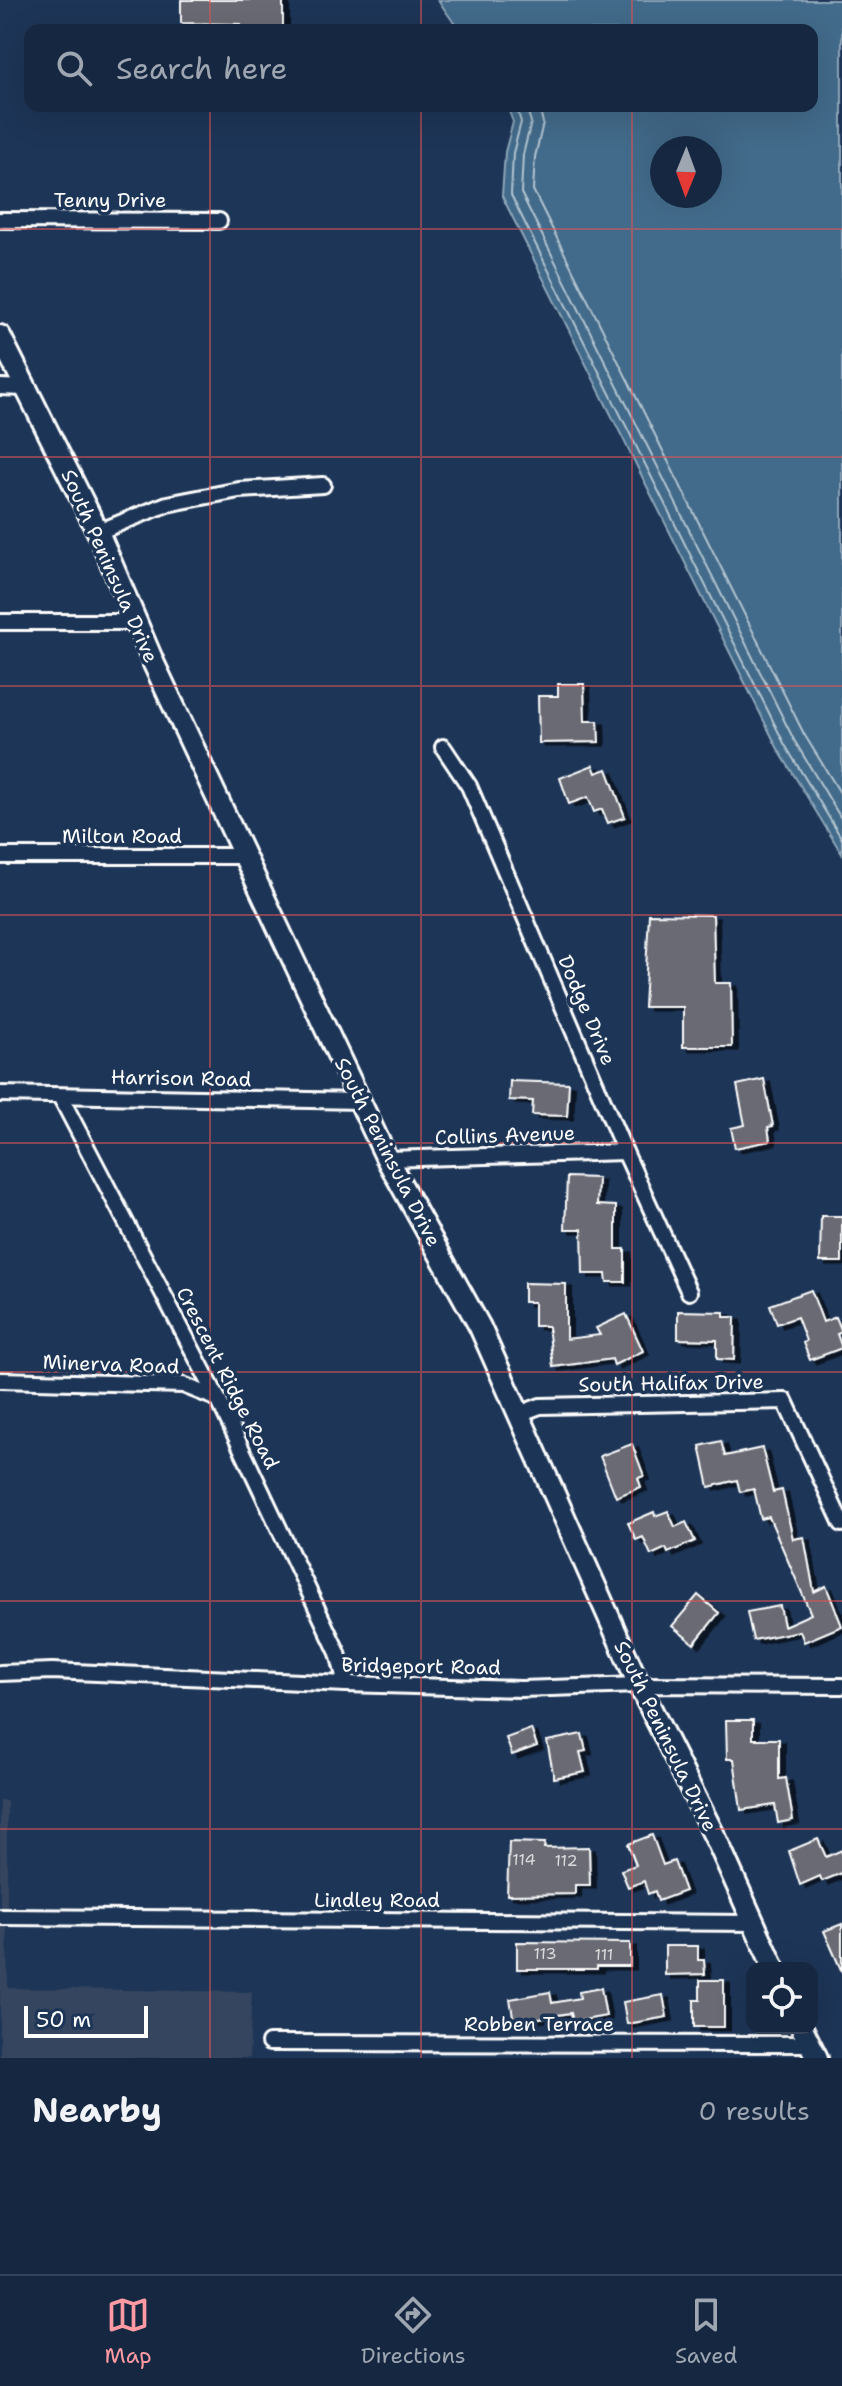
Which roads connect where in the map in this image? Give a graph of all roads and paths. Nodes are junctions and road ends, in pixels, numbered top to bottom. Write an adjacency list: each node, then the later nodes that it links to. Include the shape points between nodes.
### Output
1 (0, 220): 2 (street, Tenny Drive)
2 (219, 221)
3 (0, 336): 5 (main road, South Peninsula Drive)
4 (0, 387): 5 (street)
5 (25, 388): 7 (main road, South Peninsula Drive)
6 (323, 485): 7 (street, via 239,490 167,504)
7 (98, 532): 9 (main road, South Peninsula Drive)
8 (0, 622): 9 (street)
9 (137, 622): 12 (main road, South Peninsula Drive)
10 (443, 747): 16 (street, Dodge Drive, via 469,786 506,866)
11 (0, 856): 12 (street, Milton Road)
12 (244, 856): 15 (main road, South Peninsula Drive)
13 (0, 1094): 14 (street, Harrison Road)
14 (60, 1096): 15 (street, Harrison Road); 20 (street, Crescent Ridge Road)
15 (361, 1101): 17 (main road, South Peninsula Drive)
16 (625, 1152): 17 (street, Collins Avenue); 18 (street, Dodge Drive)
17 (387, 1159): 21 (main road, South Peninsula Drive, via 480,1327)
18 (689, 1292)
19 (0, 1380): 20 (street, Minerva Road, via 183,1385)
20 (218, 1399): 24 (street, Crescent Ridge Road, via 338,1653)
21 (519, 1414): 22 (street, South Halifax Drive, via 540,1406 785,1401); 25 (main road, South Peninsula Drive)
22 (842, 1524)
23 (0, 1673): 24 (street, Bridgeport Road)
24 (346, 1684): 25 (street, Bridgeport Road, via 521,1689)
25 (639, 1685): 26 (street, Bridgeport Road); 28 (main road, South Peninsula Drive)
26 (842, 1686)
27 (0, 1917): 28 (street, Lindley Road)
28 (753, 1923): 29 (main road, South Peninsula Drive)
29 (771, 1962)
30 (269, 2043): 31 (street, Robben Terrace)
31 (810, 2043)

